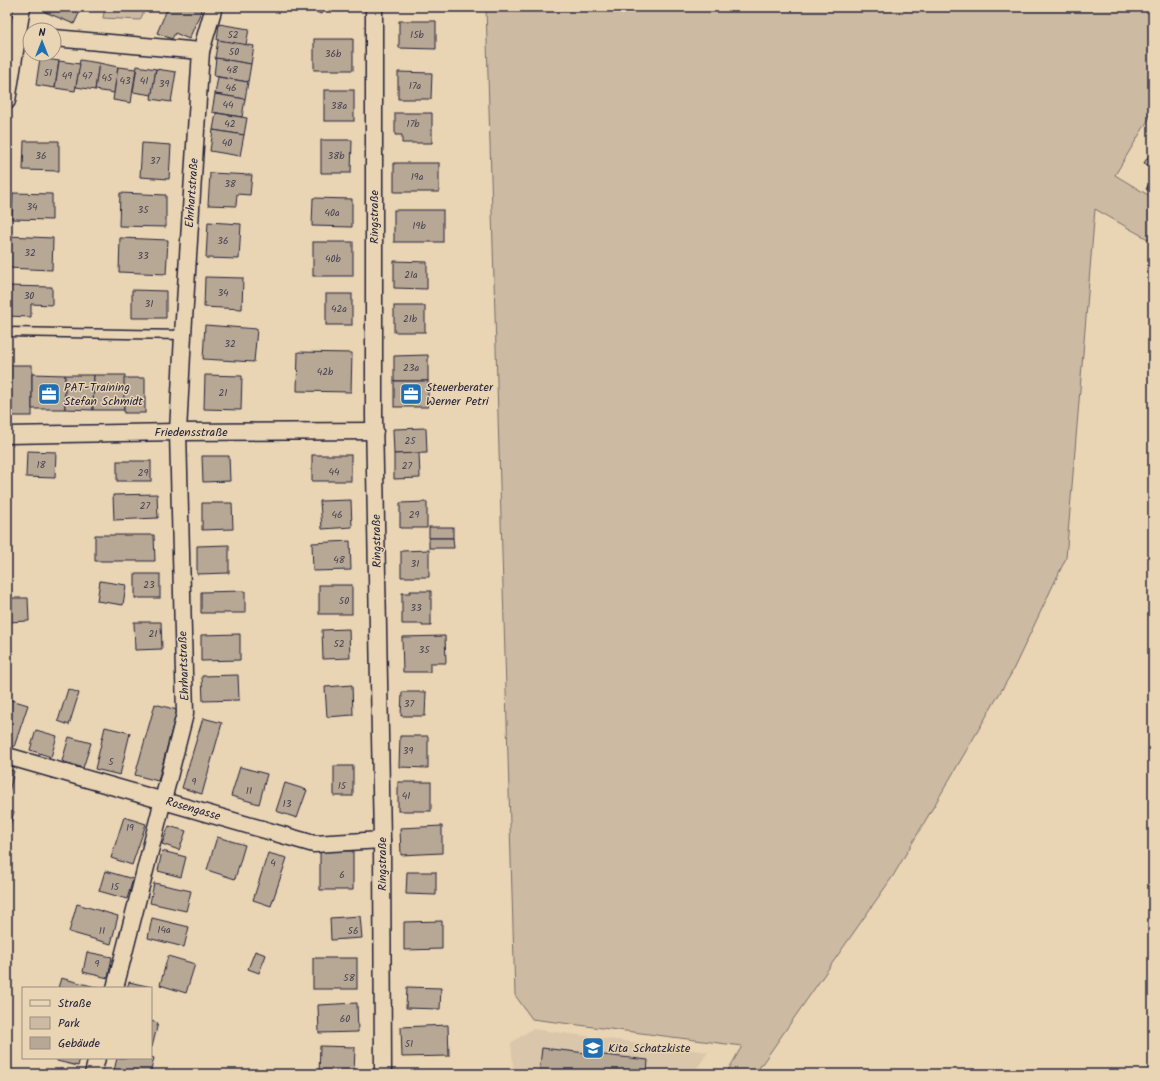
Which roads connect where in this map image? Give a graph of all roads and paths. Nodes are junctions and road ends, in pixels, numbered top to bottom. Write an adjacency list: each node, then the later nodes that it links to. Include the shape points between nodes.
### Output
1 (22, 7): 4 (street)
2 (214, 7): 7 (street, Ehrhartstraße)
3 (374, 7): 12 (street, Ringstraße)
4 (23, 22)
5 (62, 39): 7 (street)
6 (22, 43): 8 (street)
7 (201, 51): 10 (street, Ehrhartstraße)
8 (7, 100)
9 (7, 332): 10 (lane)
10 (183, 335): 11 (street, Ehrhartstraße)
11 (178, 432): 12 (street, Friedensstraße); 13 (street, Friedensstraße); 15 (street, Ehrhartstraße, via 186,714)
12 (374, 432): 16 (street, Ringstraße)
13 (7, 434)
14 (7, 756): 15 (street, Rosengasse)
15 (162, 800): 16 (street, Rosengasse, via 314,844); 17 (street, Ehrhartstraße)
16 (382, 840): 20 (street, Ringstraße)
17 (115, 987)
18 (97, 1059): 19 (street)
19 (93, 1074)
20 (383, 1074)

